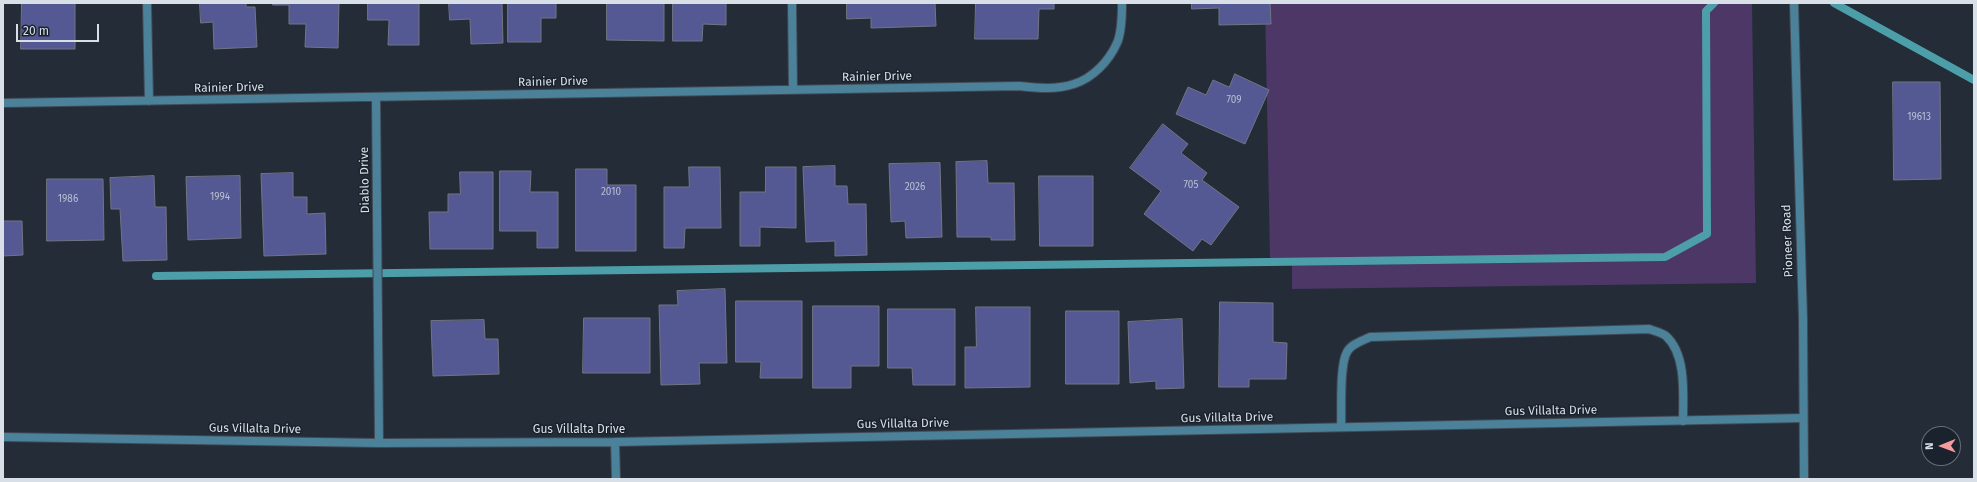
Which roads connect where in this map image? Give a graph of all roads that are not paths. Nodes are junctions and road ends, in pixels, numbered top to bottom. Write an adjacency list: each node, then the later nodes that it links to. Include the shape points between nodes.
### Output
1 (147, 3): 7 (street)
2 (792, 3): 5 (street)
3 (1122, 3): 5 (street, Rainier Drive, via 1117,42 1099,71 1074,84 1048,88 1019,86)
4 (1794, 3): 9 (street, Pioneer Road, via 1803,319)
5 (793, 90): 6 (street, Rainier Drive)
6 (376, 97): 7 (street, Rainier Drive); 14 (street, Diablo Drive)
7 (149, 101): 8 (street, Rainier Drive)
8 (3, 103)
9 (1803, 418): 10 (street, Gus Villalta Drive); 16 (street, Pioneer Road)
10 (1683, 420): 11 (street, Gus Villalta Drive); 11 (street, via 1683,374 1676,350 1666,336 1649,329 1370,337 1355,343 1347,352 1343,366)
11 (1341, 427): 13 (street, Gus Villalta Drive)
12 (3, 437): 14 (street, Gus Villalta Drive)
13 (616, 442): 14 (street, Gus Villalta Drive); 15 (street)
14 (379, 443)
15 (616, 479)
16 (1804, 479)

